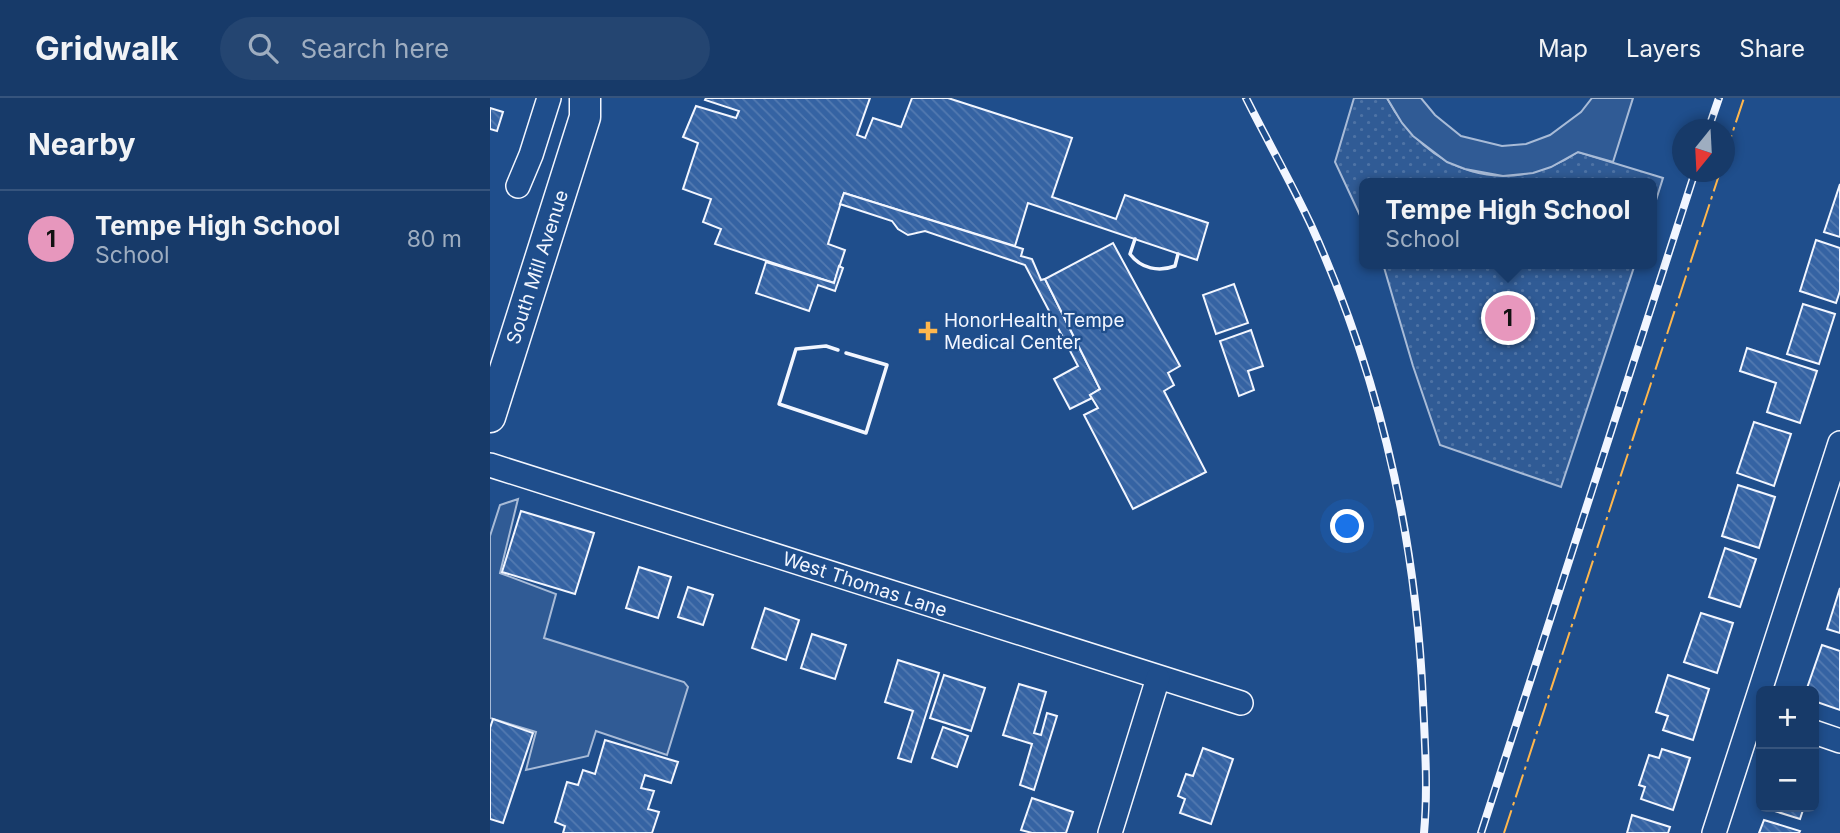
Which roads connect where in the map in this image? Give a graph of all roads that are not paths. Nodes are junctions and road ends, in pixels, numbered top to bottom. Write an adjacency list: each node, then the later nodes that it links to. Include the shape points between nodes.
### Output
1 (548, 98): 3 (street)
2 (590, 104): 4 (main road, South Mill Avenue)
3 (518, 186)
4 (490, 417)
5 (1840, 443): 8 (street)
6 (490, 465): 7 (street, West Thomas Lane)
7 (1158, 678): 9 (street, West Thomas Lane); 13 (street)
8 (1766, 686)
9 (1241, 703)
10 (1756, 717): 14 (street)
11 (1819, 734): 12 (street)
12 (1840, 741)
13 (1110, 833)
14 (1714, 833)

